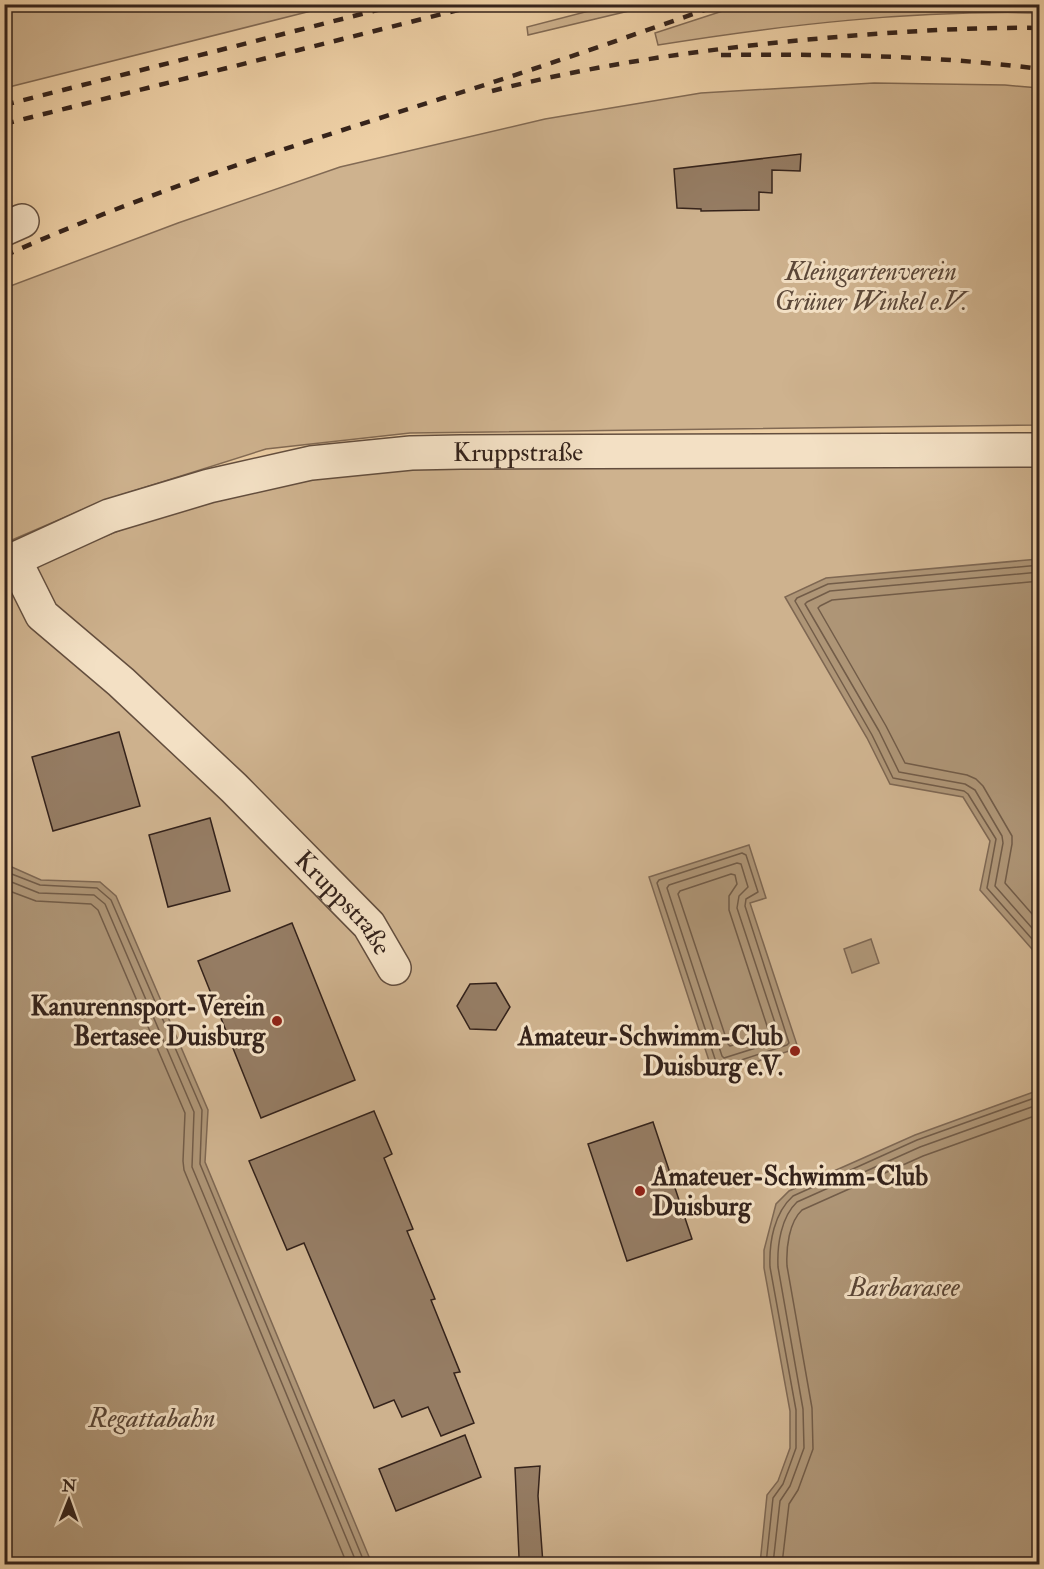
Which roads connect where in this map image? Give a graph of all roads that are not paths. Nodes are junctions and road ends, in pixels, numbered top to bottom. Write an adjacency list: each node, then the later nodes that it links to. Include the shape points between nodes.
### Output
1 (1040, 450): 2 (street, Kruppstraße, via 461,452 322,462 209,486 108,516)
2 (9, 562): 3 (street, Kruppstraße, via 42,615 121,682 242,796 369,925)
3 (394, 968)

